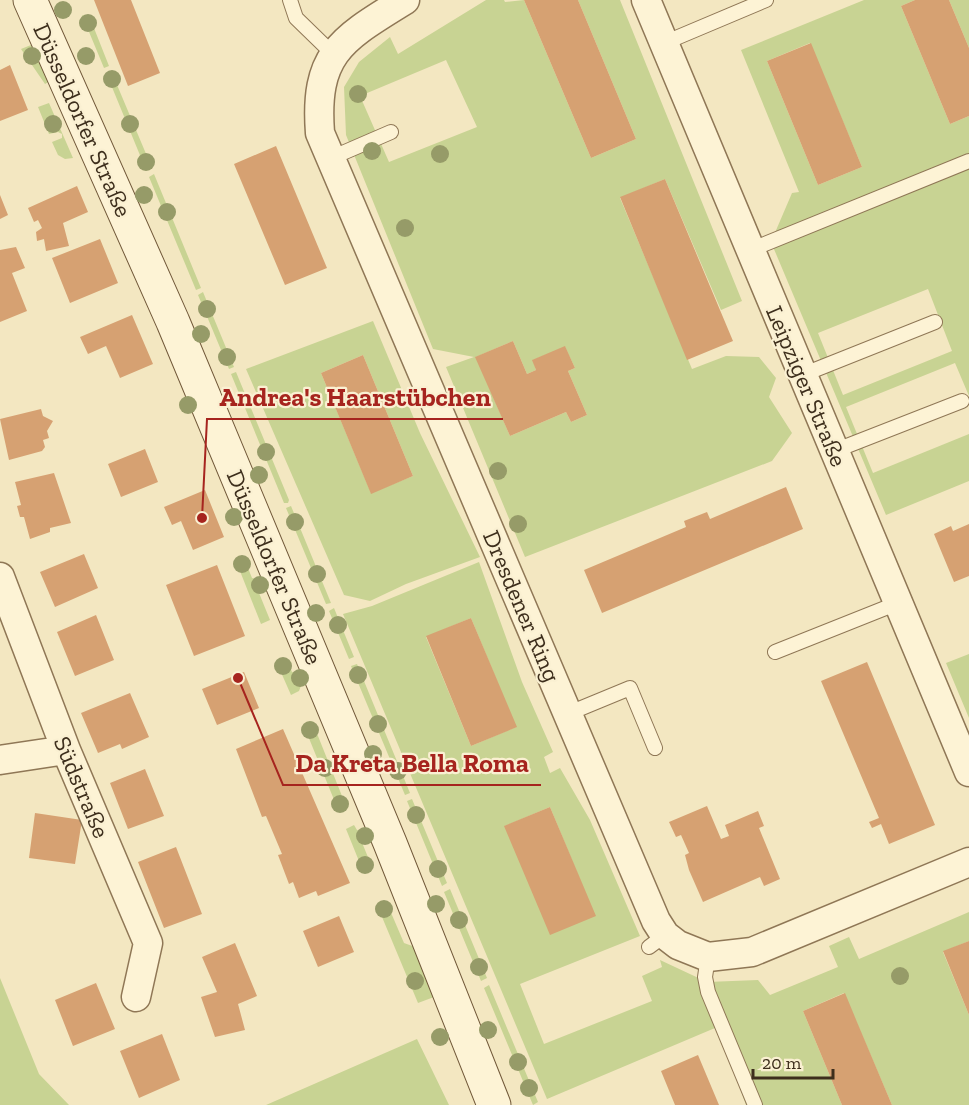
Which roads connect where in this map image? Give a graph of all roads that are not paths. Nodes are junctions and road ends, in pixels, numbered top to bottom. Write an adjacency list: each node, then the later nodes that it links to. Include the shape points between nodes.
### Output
1 (30, 0): 27 (main road, Düsseldorfer Straße, via 173,322 390,843)
2 (290, 0): 7 (lane, via 296,18)
3 (405, 0): 7 (street, Dresdener Ring, via 353,33)
4 (646, 0): 6 (street, Leipziger Straße)
5 (766, 0): 6 (lane)
6 (664, 43): 11 (street, Leipziger Straße)
7 (333, 54): 9 (street, Dresdener Ring, via 321,79 318,105 320,133)
8 (391, 132): 9 (lane)
9 (331, 158): 19 (street, Dresdener Ring)
10 (969, 160): 11 (lane)
11 (750, 250): 13 (street, Leipziger Straße)
12 (935, 322): 13 (lane)
13 (802, 375): 15 (street, Leipziger Straße)
14 (962, 401): 15 (lane)
15 (834, 451): 17 (street, Leipziger Straße)
16 (0, 577): 21 (street, Südstraße)
17 (898, 603): 18 (lane); 23 (street, Leipziger Straße)
18 (775, 652)
19 (567, 714): 20 (lane, via 630,688); 25 (street, Dresdener Ring, via 656,921 657,941)
20 (655, 748)
21 (66, 750): 22 (street); 26 (street, Südstraße, via 148,942)
22 (0, 760)
23 (969, 772)
24 (969, 862): 25 (street, Dresdener Ring, via 752,952)
25 (708, 957): 28 (lane, via 708,992)
26 (136, 997)
27 (494, 1105)
28 (755, 1105)

